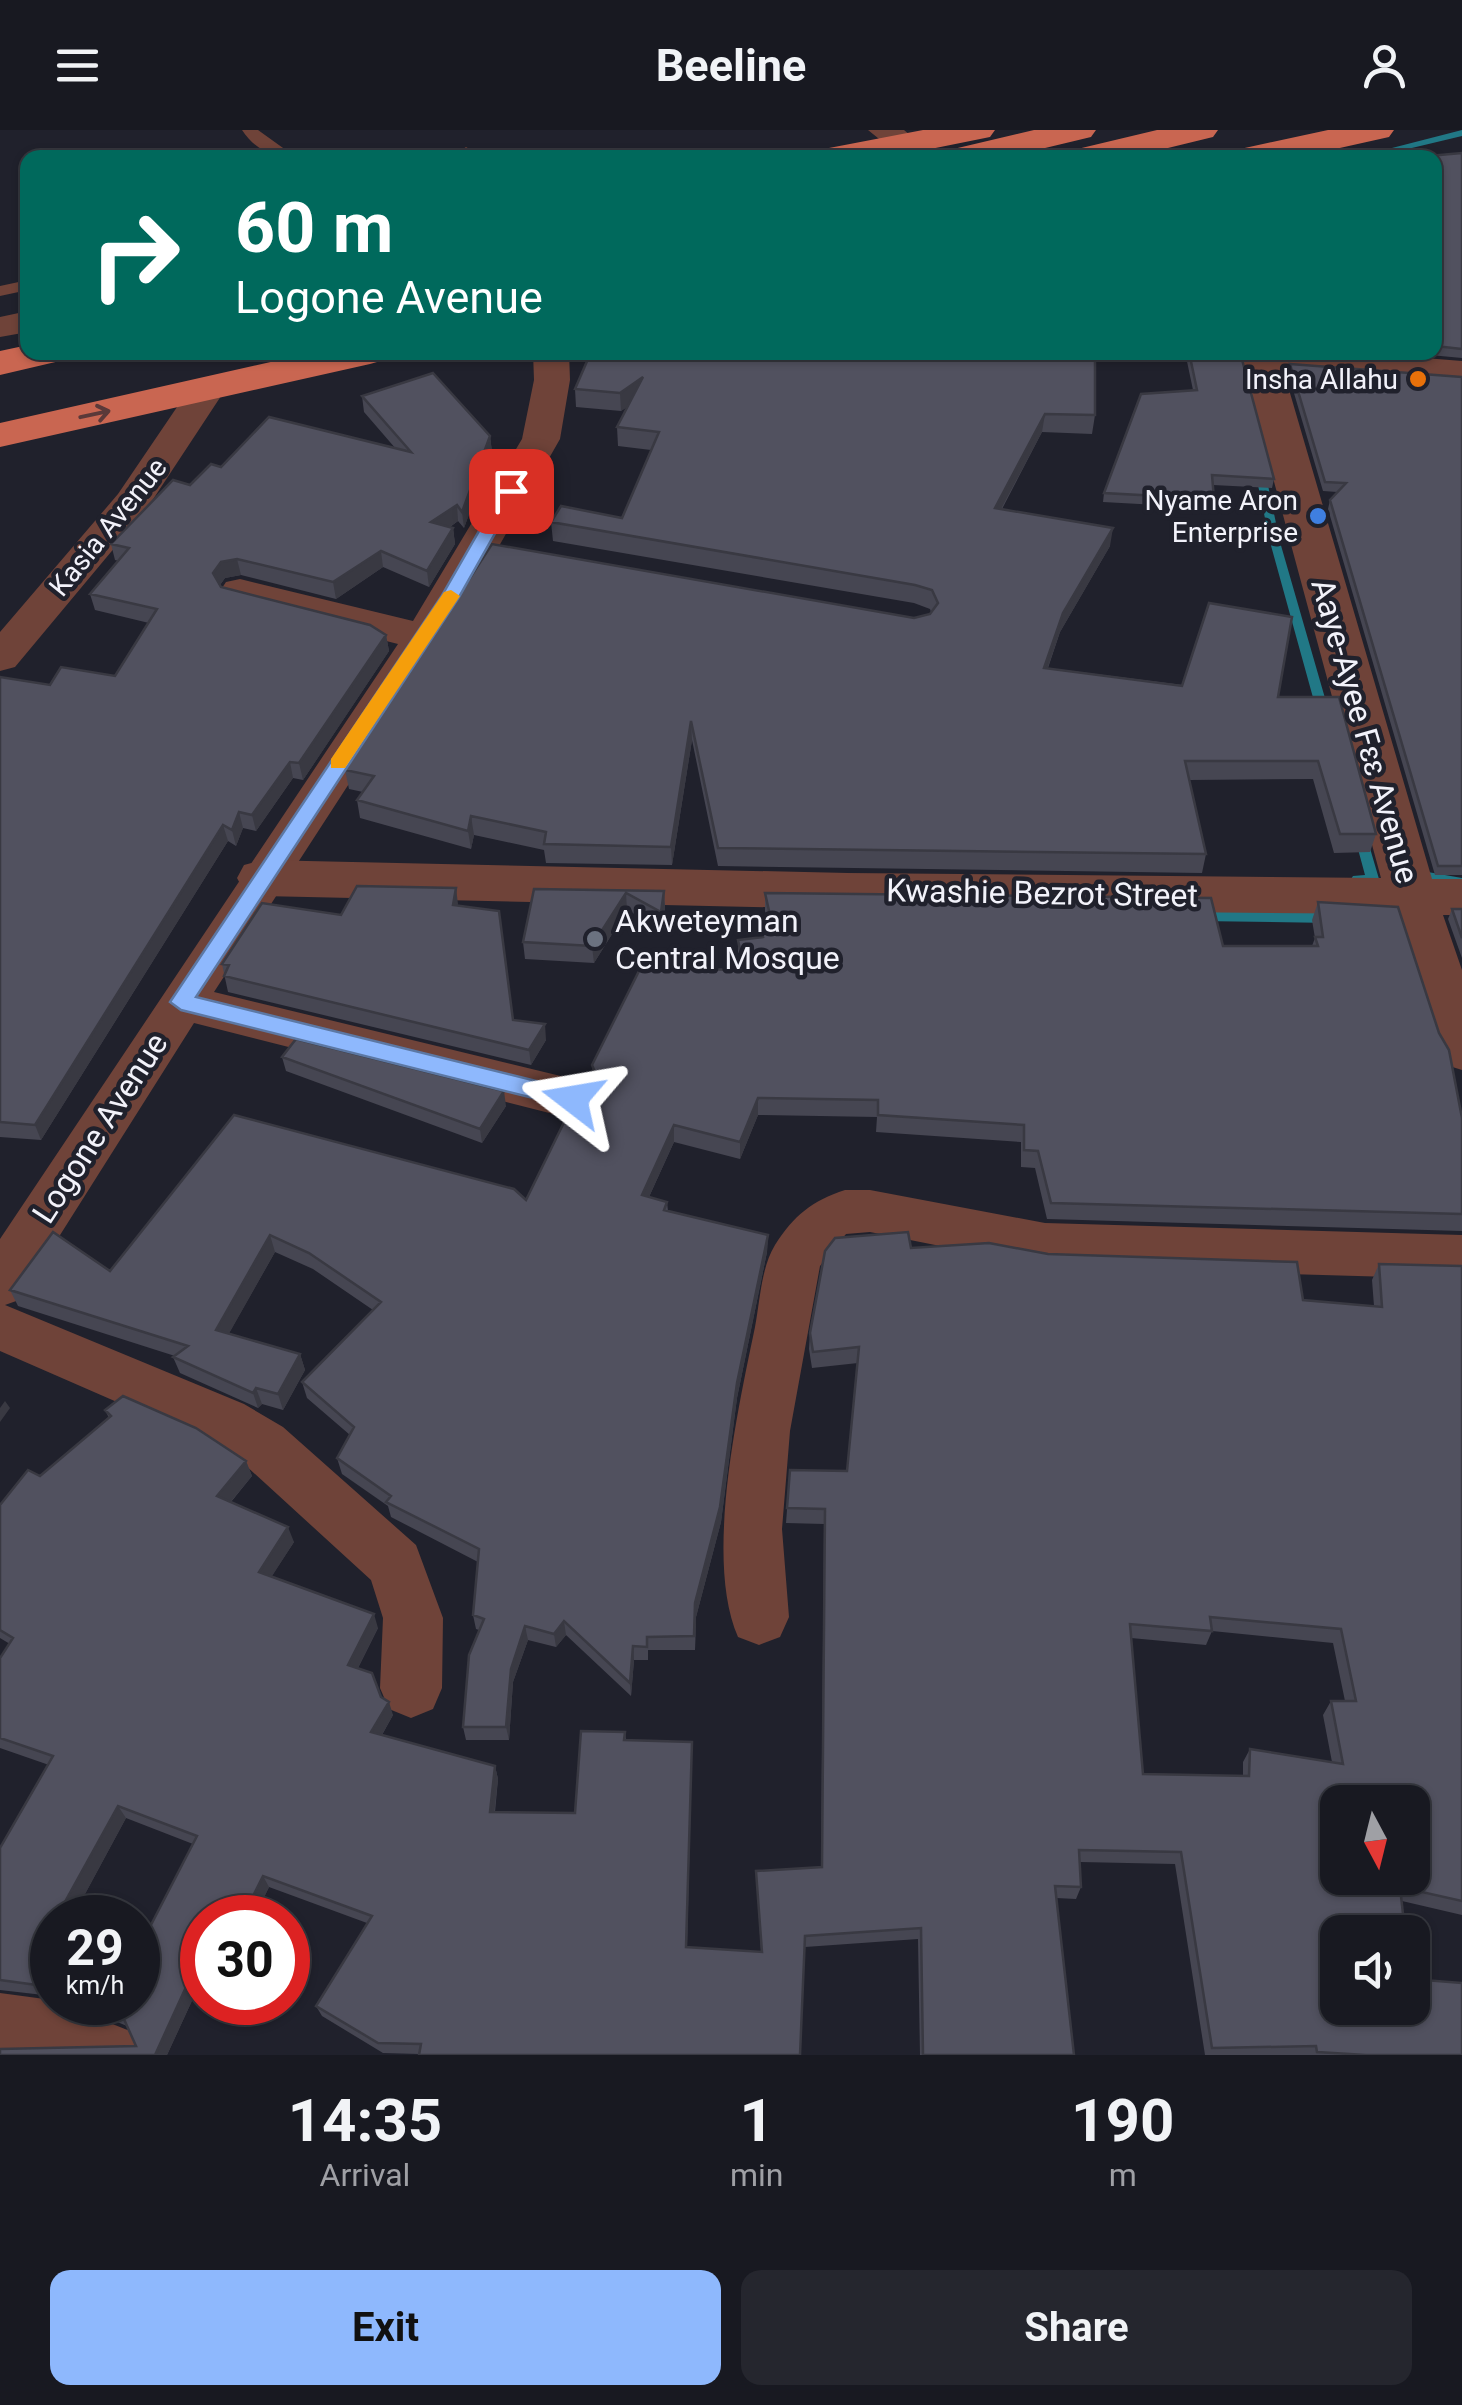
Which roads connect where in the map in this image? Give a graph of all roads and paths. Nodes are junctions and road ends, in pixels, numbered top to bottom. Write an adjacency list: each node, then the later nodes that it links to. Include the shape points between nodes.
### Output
1 (250, 130): 7 (lane)
2 (1079, 130): 6 (highway)
3 (1201, 130): 9 (highway)
4 (1376, 130): 10 (highway)
5 (894, 137): 6 (highway); 8 (highway)
6 (968, 137)
7 (275, 150)
8 (854, 150)
9 (1116, 150)
10 (1281, 150)
11 (187, 360): 18 (highway)
12 (336, 360): 17 (highway)
13 (551, 360): 21 (street, Logone Avenue, via 541,439 500,547)
14 (1261, 360): 24 (street, Aaye-Ayee Fɛɛ Avenue)
15 (1327, 360): 16 (street)
16 (1462, 372)
17 (207, 390): 19 (highway, one-way to 17); 22 (street, Kasia Avenue, via 132,502)
18 (0, 403)
19 (0, 435)
20 (240, 592): 21 (street)
21 (423, 636): 23 (street, Logone Avenue)
22 (0, 658)
23 (262, 878): 24 (street, Kwashie Bezrot Street, via 848,892); 25 (street, Logone Avenue)
24 (1437, 896): 26 (street, Aaye-Ayee Fɛɛ Avenue)
25 (181, 1002): 27 (street); 29 (street, Logone Avenue)
26 (1462, 1049)
27 (573, 1099)
28 (1462, 1256): 31 (street, via 1045,1245 870,1211 845,1210 827,1219 795,1259 762,1432 753,1529)
29 (0, 1284)
30 (0, 1326): 32 (street, via 263,1445 395,1564 412,1618)
31 (760, 1617)
32 (410, 1688)
33 (0, 2028): 34 (street, via 53,2034)
34 (106, 2055)

